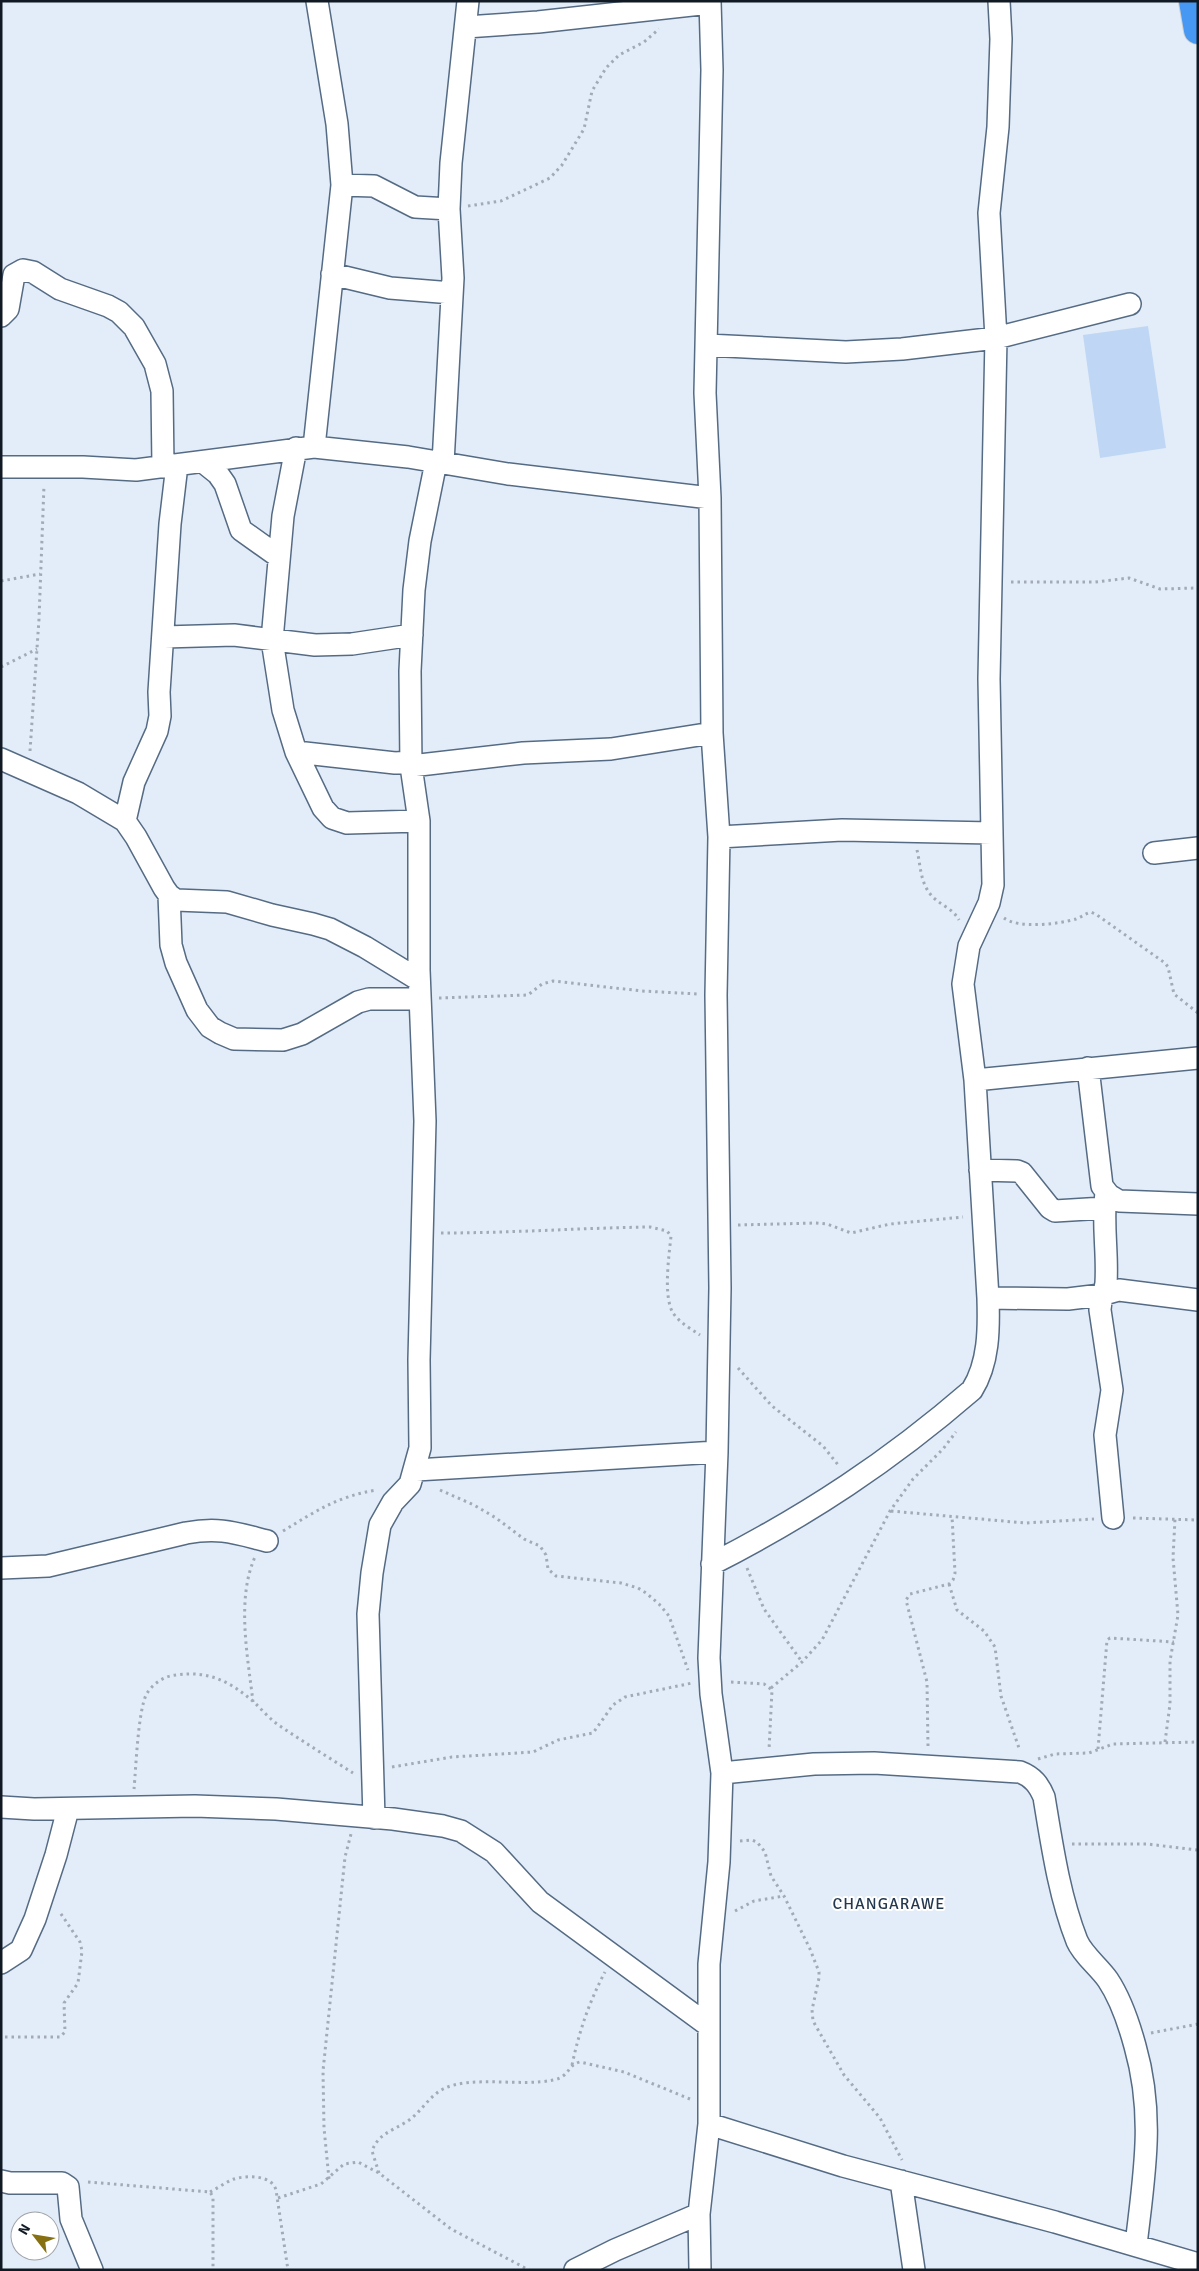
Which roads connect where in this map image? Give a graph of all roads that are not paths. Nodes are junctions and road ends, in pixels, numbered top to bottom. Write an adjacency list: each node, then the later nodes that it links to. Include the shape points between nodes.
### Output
1 (317, 1): 8 (street, via 337,124)
2 (468, 1): 6 (street)
3 (1000, 1): 14 (street, via 998,126 989,213)
4 (1193, 1): 7 (highway)
5 (710, 2): 6 (street); 15 (street, via 712,70)
6 (466, 27): 9 (street)
7 (1198, 30)
8 (342, 185): 9 (street, via 374,186 415,206); 10 (street)
9 (449, 208): 11 (street)
10 (332, 274): 11 (street, via 390,288); 16 (street, via 329,316)
11 (452, 293): 18 (street)
12 (1130, 304): 14 (street)
13 (1, 316): 19 (street, via 8,309 14,275 23,270 33,272 60,289 119,312 134,327 155,364 162,391)
14 (996, 338): 15 (street, via 846,352); 32 (street, via 989,680)
15 (707, 345): 21 (street, via 705,393)
16 (305, 448): 17 (street); 18 (street, via 343,449); 22 (street, via 283,516)
17 (203, 462): 19 (street); 22 (street, via 226,484 241,530)
18 (439, 462): 21 (street, via 508,474); 23 (street, via 420,541)
19 (170, 466): 20 (street, via 136,470); 24 (street)
20 (1, 467)
21 (710, 498): 26 (street)
22 (280, 557): 25 (street)
23 (412, 635): 25 (street, via 324,645); 29 (street)
24 (164, 637): 25 (street, via 234,635); 30 (street, via 157,731 134,782)
25 (272, 640): 27 (street, via 283,710)
26 (712, 733): 29 (street, via 611,749 523,753); 33 (street)
27 (296, 752): 29 (street); 31 (street, via 323,808 332,818 347,823)
28 (1, 759): 30 (street, via 78,793)
29 (411, 764): 31 (street)
30 (125, 821): 36 (street)
31 (419, 821): 37 (street)
32 (992, 832): 33 (street, via 842,830); 40 (street, via 993,885 989,903 969,946 963,984)
33 (720, 837): 47 (street, via 716,996)
34 (1198, 848): 35 (street)
35 (1154, 853)
36 (169, 895): 37 (street, via 181,901 227,902 321,926 365,947); 37 (street, via 171,944 197,1010 210,1027 234,1039 283,1040 302,1034 358,1002)
37 (419, 989): 48 (street, via 425,1121 420,1448)
38 (1198, 1058): 39 (street)
39 (1088, 1068): 40 (street); 42 (street)
40 (975, 1080): 41 (street)
41 (980, 1170): 42 (street, via 1022,1173 1055,1211); 45 (street)
42 (1105, 1200): 43 (street); 44 (street, via 1106,1285)
43 (1198, 1204)
44 (1101, 1295): 45 (street, via 1068,1299); 46 (street, via 1118,1290); 49 (street, via 1100,1319 1112,1390 1105,1435)
45 (988, 1298): 51 (street, via 989,1328 985,1357 972,1390 858,1480 784,1526)
46 (1198, 1300)
47 (717, 1452): 48 (street); 51 (street)
48 (413, 1477): 56 (street, via 393,1502 380,1526 372,1573 368,1614 374,1786)
49 (1113, 1518)
50 (267, 1541): 52 (street, via 209,1529 48,1566)
51 (712, 1564): 53 (street, via 709,1658 705,1681)
52 (1, 1568)
53 (722, 1773): 58 (street, via 720,1843 709,1964); 63 (street, via 768,1767 874,1763 1020,1772 1038,1785 1044,1797 1063,1898 1078,1942 1108,1981 1135,2046 1148,2118)
54 (1, 1807): 55 (street)
55 (68, 1809): 56 (street, via 249,1808); 57 (street, via 45,1892 21,1950)
56 (365, 1817): 58 (street, via 443,1826 475,1838 494,1852 540,1902)
57 (1, 1963)
58 (709, 2026): 59 (street)
59 (709, 2116): 61 (street, via 844,2166); 62 (street)
60 (1, 2181): 65 (street, via 64,2184 69,2188 73,2224)
61 (905, 2182): 63 (street); 68 (street)
62 (699, 2214): 66 (street); 67 (street)
63 (1136, 2246): 64 (street)
64 (1198, 2264)
65 (92, 2270)
66 (575, 2270)
67 (700, 2270)
68 (914, 2270)

